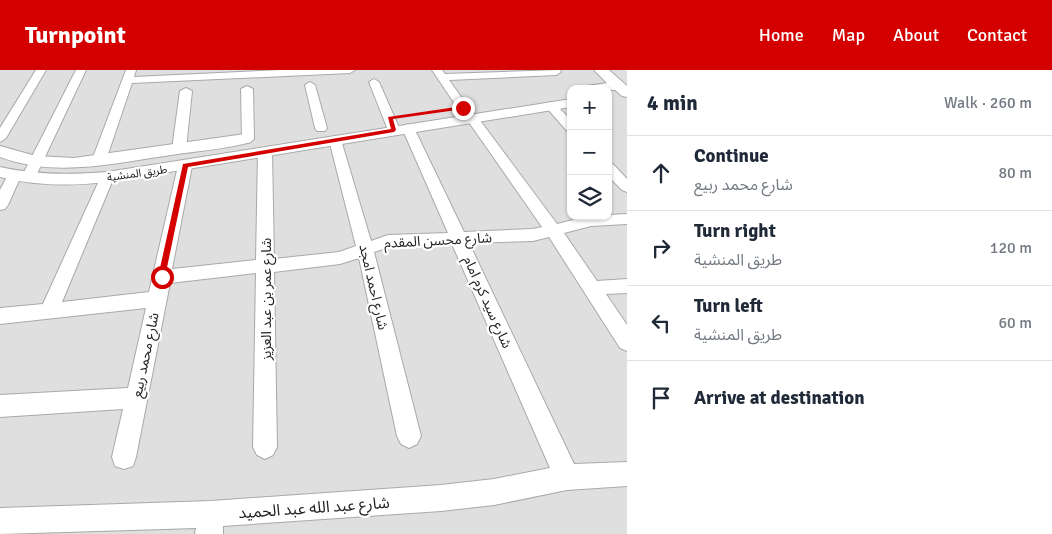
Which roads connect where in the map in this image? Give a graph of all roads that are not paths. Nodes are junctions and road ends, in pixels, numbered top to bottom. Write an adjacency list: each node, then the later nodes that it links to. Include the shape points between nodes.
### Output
1 (41, 70): 23 (street)
2 (81, 70): 29 (street)
3 (350, 70): 8 (street)
4 (601, 70): 11 (street)
5 (619, 70): 11 (street)
6 (556, 72): 7 (street)
7 (439, 74): 19 (street)
8 (129, 75): 28 (street)
9 (374, 82): 21 (street)
10 (310, 85): 22 (street, شارع احمد امجد)
11 (625, 87): 12 (street); 16 (street)
12 (612, 88)
13 (247, 89): 24 (street)
14 (186, 91): 27 (street, شارع محمد ربيع)
15 (567, 93): 19 (street, طريق المنشية)
16 (612, 95)
17 (567, 104): 18 (street, طريق المنشية)
18 (551, 106): 19 (street, طريق المنشية); 20 (street)
19 (467, 113): 21 (street, طريق المنشية); 36 (street)
20 (567, 124)
21 (397, 126): 22 (street, طريق المنشية); 37 (street, شارع سيد كرم امام)
22 (328, 134): 24 (street, طريق المنشية); 26 (street, طريق المنشية); 38 (street, شارع احمد امجد)
23 (0, 138)
24 (248, 139): 27 (street, طريق المنشية)
25 (0, 151): 29 (street, طريق المنشية)
26 (265, 152): 27 (street, طريق المنشية); 39 (street, شارع عمر بن عبد العزيز)
27 (182, 157): 28 (street, طريق المنشية); 32 (street, طريق المنشية); 40 (street, شارع محمد ربيع)
28 (99, 160): 29 (street, طريق المنشية)
29 (37, 161): 31 (street)
30 (612, 171): 33 (street)
31 (14, 176): 32 (street, طريق المنشية, via 66,181); 34 (street)
32 (106, 177): 44 (street)
33 (627, 187)
34 (0, 205)
35 (627, 219): 36 (street, شارع محسن المقدم, via 591,221)
36 (554, 231): 37 (street, شارع محسن المقدم); 42 (street)
37 (458, 238): 38 (street, شارع محسن المقدم, via 396,240); 53 (street, شارع سيد كرم امام)
38 (365, 249): 39 (street, شارع محسن المقدم, via 340,258); 49 (street, شارع احمد امجد)
39 (266, 267): 40 (street, شارع محسن المقدم); 50 (street, شارع عمر بن عبد العزيز)
40 (162, 277): 43 (street, شارع محمد ربيع)
41 (627, 286): 42 (street)
42 (592, 288): 46 (street)
43 (157, 299): 44 (street); 47 (street, شارع محمد ربيع)
44 (49, 310): 45 (street)
45 (0, 316)
46 (627, 342)
47 (136, 398): 48 (street); 51 (street, شارع محمد ربيع)
48 (0, 406)
49 (409, 436)
50 (265, 447)
51 (124, 457)
52 (627, 474): 53 (street, شارع عبد الله عبد الحميد)
53 (567, 477): 55 (street, شارع عبد الله عبد الحميد, via 468,496)
54 (0, 521): 55 (street, شارع عبد الله عبد الحميد)
55 (210, 524)

